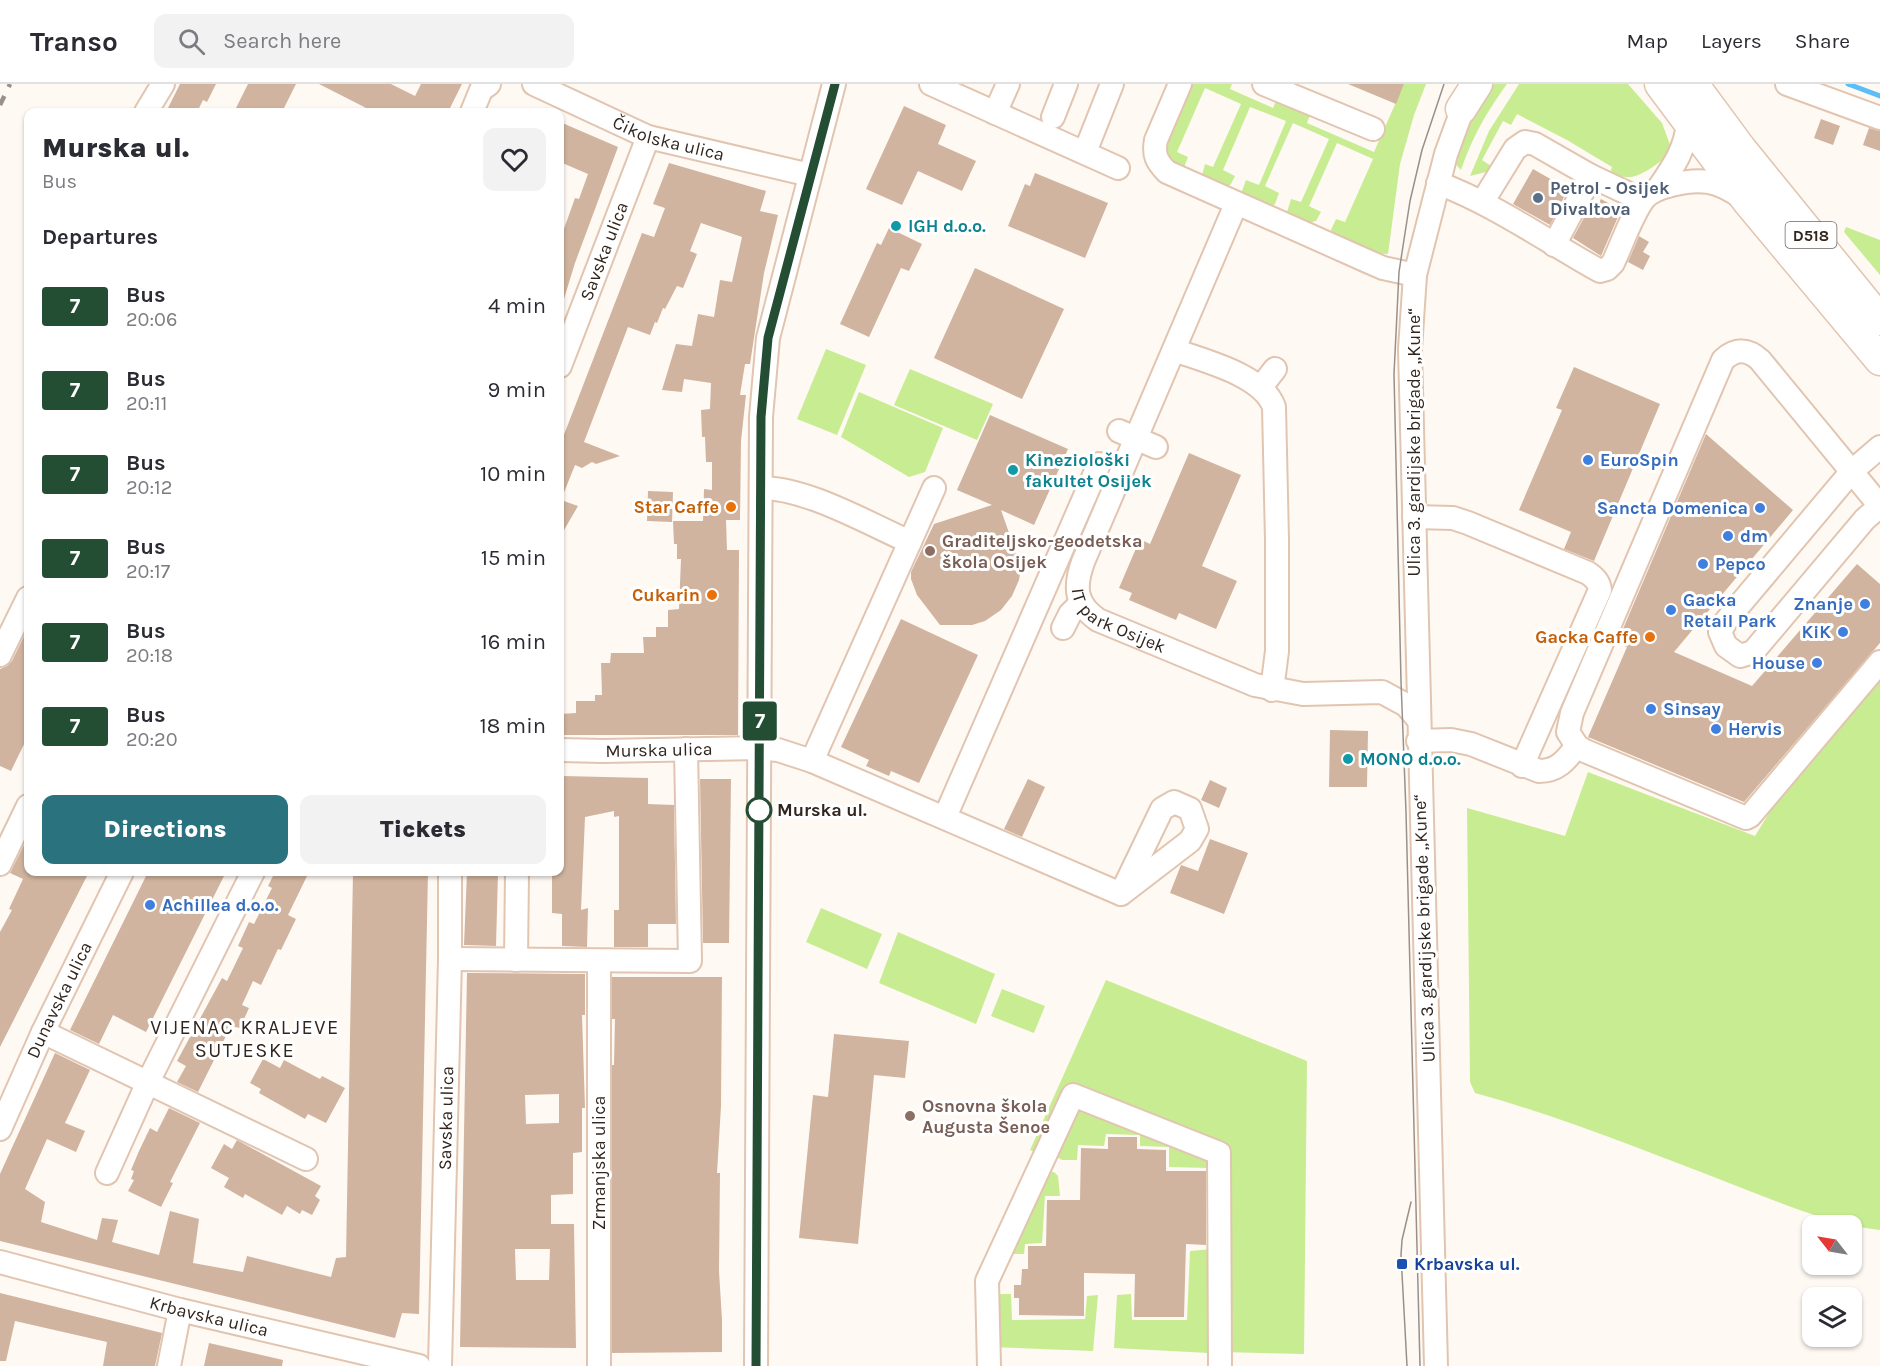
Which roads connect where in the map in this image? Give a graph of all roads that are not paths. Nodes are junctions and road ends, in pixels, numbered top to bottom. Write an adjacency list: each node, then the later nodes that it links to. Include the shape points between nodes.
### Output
1 (163, 84): 16 (street)
2 (489, 84): 17 (street)
3 (534, 84): 23 (street, Čikolska ulica)
4 (834, 84): 26 (street)
5 (931, 84): 18 (street)
6 (1008, 84): 18 (street)
7 (1066, 84): 19 (street)
8 (1112, 84): 24 (street)
9 (1180, 84): 32 (street, via 1156,140 1155,157 1167,172)
10 (1264, 84): 22 (street)
11 (1477, 84): 15 (main road)
12 (1660, 84): 21 (main road, D518)
13 (1693, 84): 35 (main road, D518)
14 (1787, 84): 20 (street)
15 (1463, 92): 28 (street, Ulica 3. gardijske brigade „Kune“); 34 (street, Ulica 3. gardijske brigade „Kune“, via 1435,143 1414,234)
16 (148, 108)
17 (474, 108)
18 (996, 113): 25 (street)
19 (1053, 117)
20 (1880, 118)
21 (1688, 122): 29 (street, via 1683,150); 31 (main road, D518)
22 (1373, 129)
23 (648, 137): 26 (street, Čikolska ulica); 37 (street, Savska ulica)
24 (1089, 142)
25 (1118, 168)
26 (810, 176): 44 (street, via 768,338 761,417)
27 (1591, 176): 29 (street); 30 (street, via 1525,142 1515,148); 33 (street)
28 (1438, 183): 30 (street); 34 (street, Ulica 3. gardijske brigade „Kune“)
29 (1650, 195): 31 (street, via 1698,181 1732,191); 33 (street, via 1607,269 1600,271)
30 (1483, 201): 33 (street)
31 (1749, 203): 38 (main road, D518)
32 (1236, 204): 34 (street, via 1383,268); 36 (street, IT park Osijek, via 1200,265)
33 (1554, 245)
34 (1415, 275): 47 (street, Ulica 3. gardijske brigade „Kune“, via 1410,349)
35 (1880, 320)
36 (1174, 350): 40 (street); 49 (street, IT park Osijek, via 1078,575)
37 (564, 356)
38 (1878, 360)
39 (1275, 369): 40 (street)
40 (1261, 387): 55 (street, via 1270,398 1285,435 1286,652)
41 (1879, 446): 43 (street)
42 (1099, 464): 65 (street)
43 (1852, 471): 46 (street); 46 (street, via 1726,621 1720,632 1726,646 1740,656 1753,652); 58 (street, via 1760,360 1746,351 1730,353 1572,713 1568,732)
44 (761, 488): 48 (street, via 806,496); 59 (street)
45 (934, 488): 48 (street)
46 (1880, 506)
47 (1414, 517): 53 (street, Ulica 3. gardijske brigade „Kune“); 63 (street, via 1453,518 1468,523 1588,573 1599,585)
48 (910, 542): 62 (street)
49 (1081, 603): 51 (street); 55 (street, IT park Osijek, via 1098,621 1176,664)
50 (24, 606): 52 (street)
51 (1064, 628)
52 (0, 655)
53 (1417, 662): 56 (street, via 1404,678); 57 (street, Ulica 3. gardijske brigade „Kune“)
54 (1880, 662): 58 (street, via 1746,818)
55 (1272, 690): 56 (street, IT park Osijek, via 1303,694)
56 (1382, 692): 57 (street, via 1406,705)
57 (1418, 730): 63 (street, via 1472,744); 89 (street, Ulica 3. gardijske brigade „Kune“)
58 (1577, 746): 63 (street, via 1559,767 1550,771)
59 (759, 747): 60 (street, Murska ulica); 62 (street, Murska ulica); 86 (street)
60 (686, 749): 61 (street, Murska ulica); 74 (street, via 690,961)
61 (564, 750)
62 (812, 761): 65 (street, Murska ulica)
63 (1522, 766)
64 (24, 814): 66 (street)
65 (945, 817): 71 (street, Murska ulica)
66 (0, 864)
67 (120, 876): 75 (street, Dunavska ulica)
68 (251, 876): 76 (street)
69 (450, 876): 72 (street, Savska ulica)
70 (517, 876): 73 (street)
71 (1121, 894)
72 (450, 959): 73 (street); 84 (street, Savska ulica)
73 (516, 960): 74 (street)
74 (599, 961): 85 (street, Zrmanjska ulica)
75 (44, 1032): 76 (street); 77 (street, Dunavska ulica)
76 (148, 1082): 78 (street); 79 (street)
77 (0, 1129)
78 (306, 1159)
79 (107, 1173)
80 (0, 1262): 81 (street, Krbavska ulica)
81 (180, 1310): 82 (street); 83 (street, Krbavska ulica)
82 (169, 1366)
83 (419, 1366)
84 (440, 1366)
85 (599, 1366)
86 (756, 1366)
87 (989, 1366): 88 (street, via 987,1281 1073,1095 1219,1153)
88 (1220, 1366)
89 (1436, 1366)

